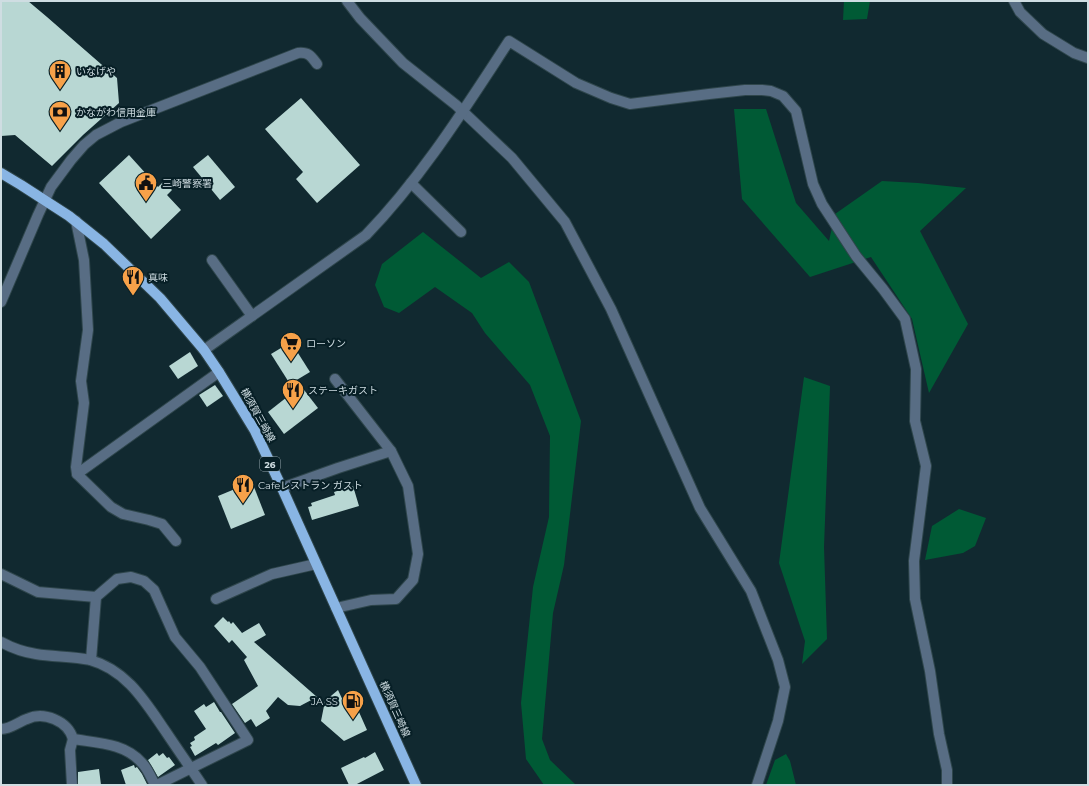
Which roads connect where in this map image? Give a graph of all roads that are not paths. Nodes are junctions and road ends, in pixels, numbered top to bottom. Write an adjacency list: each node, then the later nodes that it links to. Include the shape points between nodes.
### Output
1 (347, 1): 5 (street, via 402,64)
2 (1014, 1): 3 (street, via 1020,12 1043,34 1074,53)
3 (1088, 58)
4 (317, 64): 8 (street, via 305,52 298,53 109,128 84,145 51,187)
5 (463, 112): 7 (street); 35 (street, via 512,158 565,222 611,309 700,508 751,592 778,660 785,687 778,721); 36 (street, via 509,41 576,83 630,104 762,90 784,96 796,111 813,184 822,204 856,256 905,319 916,369 915,421 926,466 914,561 915,599 930,671 947,770)
6 (1, 173): 8 (main road, 横須賀三崎線 / 26)
7 (411, 183): 10 (street); 13 (street, via 366,235)
8 (45, 200): 9 (main road, 横須賀三崎線 / 26); 12 (street)
9 (76, 221): 14 (main road, 横須賀三崎線 / 26, via 135,273); 18 (street, via 84,260 88,330 81,381 84,403)
10 (461, 232)
11 (212, 260): 13 (street)
12 (1, 302)
13 (252, 316): 14 (street)
14 (204, 350): 15 (main road, 横須賀三崎線 / 26)
15 (219, 372): 18 (street); 19 (main road, 横須賀三崎線 / 26, via 255,432)
16 (335, 379): 17 (street)
17 (391, 451): 19 (street); 25 (street, via 408,486 418,554 413,580 396,599 372,600)
18 (77, 474): 20 (street, via 111,507 123,514 162,524)
19 (282, 488): 21 (main road, 横須賀三崎線 / 26)
20 (176, 541)
21 (316, 564): 24 (street, via 272,574); 25 (main road, 横須賀三崎線 / 26)
22 (1, 574): 23 (street, via 38,592)
23 (96, 597): 27 (street); 30 (street, via 117,579 131,577 144,581 154,590 175,637 200,667 248,740)
24 (216, 599)
25 (336, 608): 34 (main road, 横須賀三崎線 / 26)
26 (1, 642): 27 (street, via 34,654)
27 (91, 660): 30 (street, via 112,670 135,688)
28 (1, 729): 29 (street, via 16,725 27,718 42,716 61,722 67,727)
29 (73, 739): 31 (street, via 70,750); 32 (street, via 126,750 142,763)
30 (191, 768): 32 (street); 33 (street)
31 (72, 785)
32 (156, 785)
33 (202, 785)
34 (416, 785)
35 (757, 785)
36 (947, 785)

